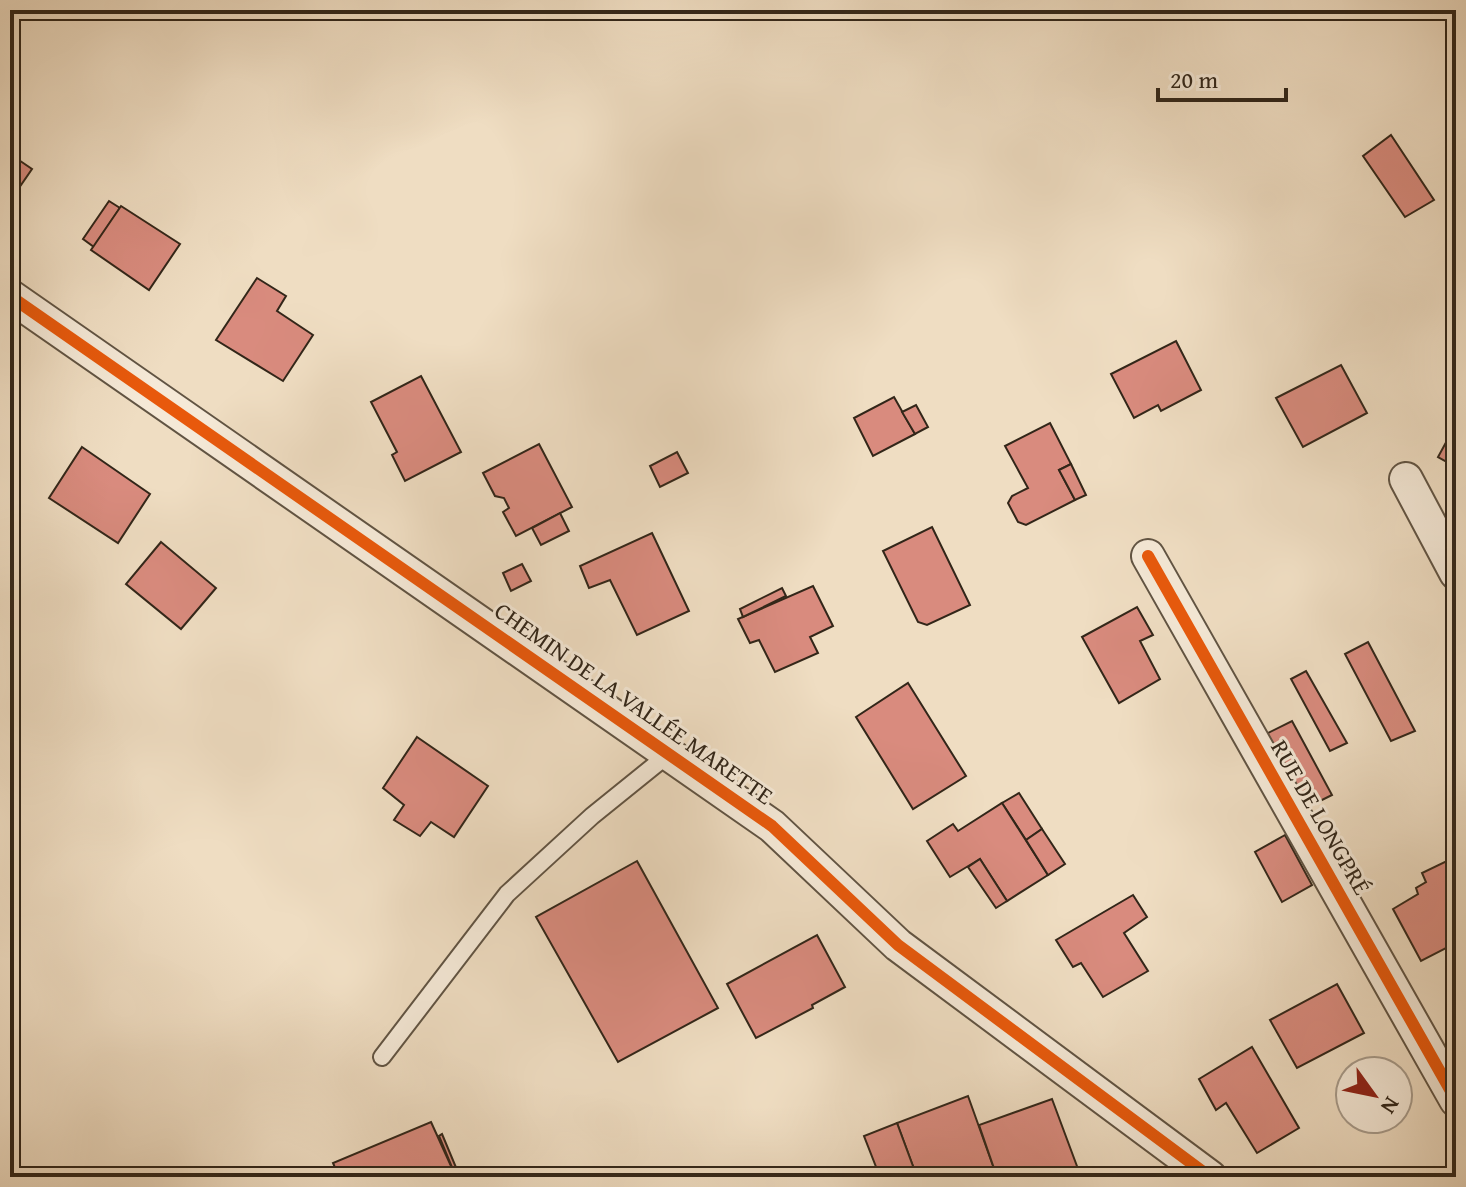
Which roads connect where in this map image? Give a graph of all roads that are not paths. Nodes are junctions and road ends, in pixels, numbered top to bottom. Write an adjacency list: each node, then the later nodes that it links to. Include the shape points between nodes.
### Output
1 (10, 296): 5 (street, CHEMIN DE LA VALLÉE MARETTE)
2 (1406, 479): 4 (street)
3 (1148, 556): 7 (street, RUE DE LONGPRÉ)
4 (1456, 573)
5 (670, 753): 6 (lane, via 507,894); 8 (street, CHEMIN DE LA VALLÉE MARETTE, via 772,826 898,945)
6 (382, 1057)
7 (1456, 1100)
8 (1210, 1177)

